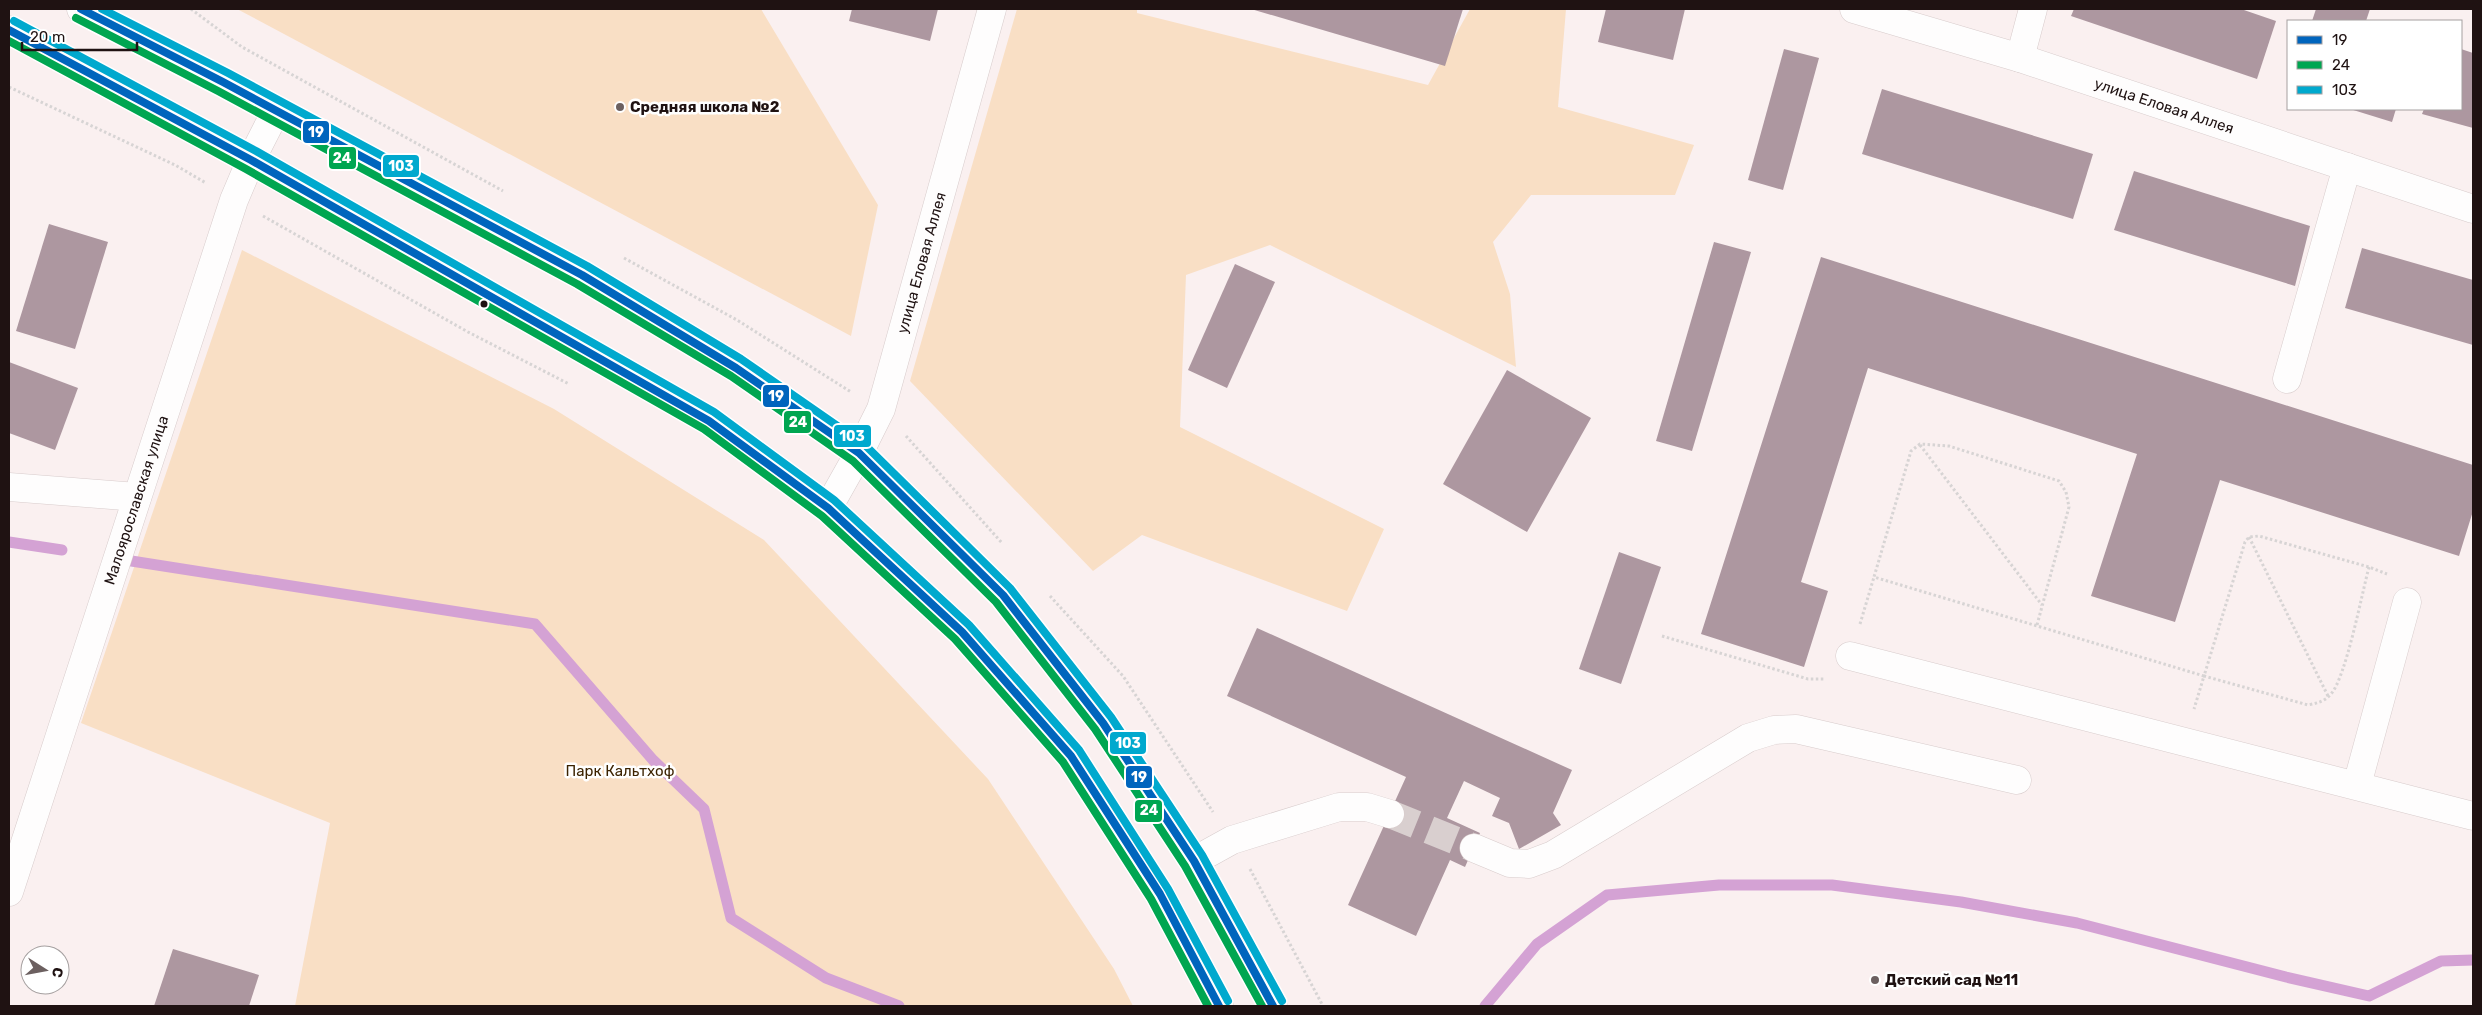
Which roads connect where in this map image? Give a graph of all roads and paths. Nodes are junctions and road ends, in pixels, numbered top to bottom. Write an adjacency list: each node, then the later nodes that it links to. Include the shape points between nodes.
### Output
1 (81, 9): 8 (main road)
2 (992, 9): 16 (main road, улица Еловая Аллея, via 881,409)
3 (1854, 9): 6 (main road, улица Еловая Аллея)
4 (2033, 9): 6 (main road)
5 (9, 30): 9 (main road)
6 (2020, 58): 10 (main road, улица Еловая Аллея)
7 (9, 87): 11 (path, via 175,165)
8 (276, 111): 9 (main road, Малоярославская улица); 16 (main road, via 582,276 736,368)
9 (251, 160): 11 (main road, Малоярославская улица); 19 (main road, via 708,421)
10 (2346, 167): 12 (main road, улица Еловая Аллея); 13 (main road)
11 (234, 200): 14 (path, via 468,332); 18 (main road, Малоярославская улица)
12 (2473, 210)
13 (2287, 379)
14 (572, 385)
15 (1920, 444): 22 (path, via 1911,451); 24 (path); 24 (path, via 1949,446 2059,480 2069,507)
16 (860, 453): 19 (main road, улица Еловая Аллея); 36 (main road, via 1003,595 1103,723)
17 (9, 487): 18 (main road)
18 (137, 497): 37 (main road, Малоярославская улица)
19 (828, 508): 38 (main road, via 962,632 1071,756 1160,894)
20 (2249, 537): 21 (path, via 2259,536); 28 (path); 29 (path)
21 (2369, 567): 23 (path, via 2393,577 2405,588); 29 (path, via 2341,676)
22 (1874, 577): 25 (path); 27 (path)
23 (2407, 602): 32 (main road)
24 (2042, 605): 25 (path)
25 (2037, 626): 28 (path)
26 (1662, 636): 27 (path, via 1808,679 1839,676)
27 (1850, 656): 30 (main road)
28 (2204, 676): 29 (path, via 2308,704 2320,703); 30 (path)
29 (2328, 696)
30 (2184, 741): 32 (main road)
31 (2017, 780): 35 (main road, via 1796,729 1774,730 1748,738 1553,854 1529,864 1510,862)
32 (2358, 785): 34 (main road)
33 (1390, 814): 36 (main road, via 1367,808 1339,807 1232,840)
34 (2473, 816)
35 (1474, 848)
36 (1194, 861): 39 (main road)
37 (9, 887)
38 (1219, 1006)
39 (1273, 1006)

